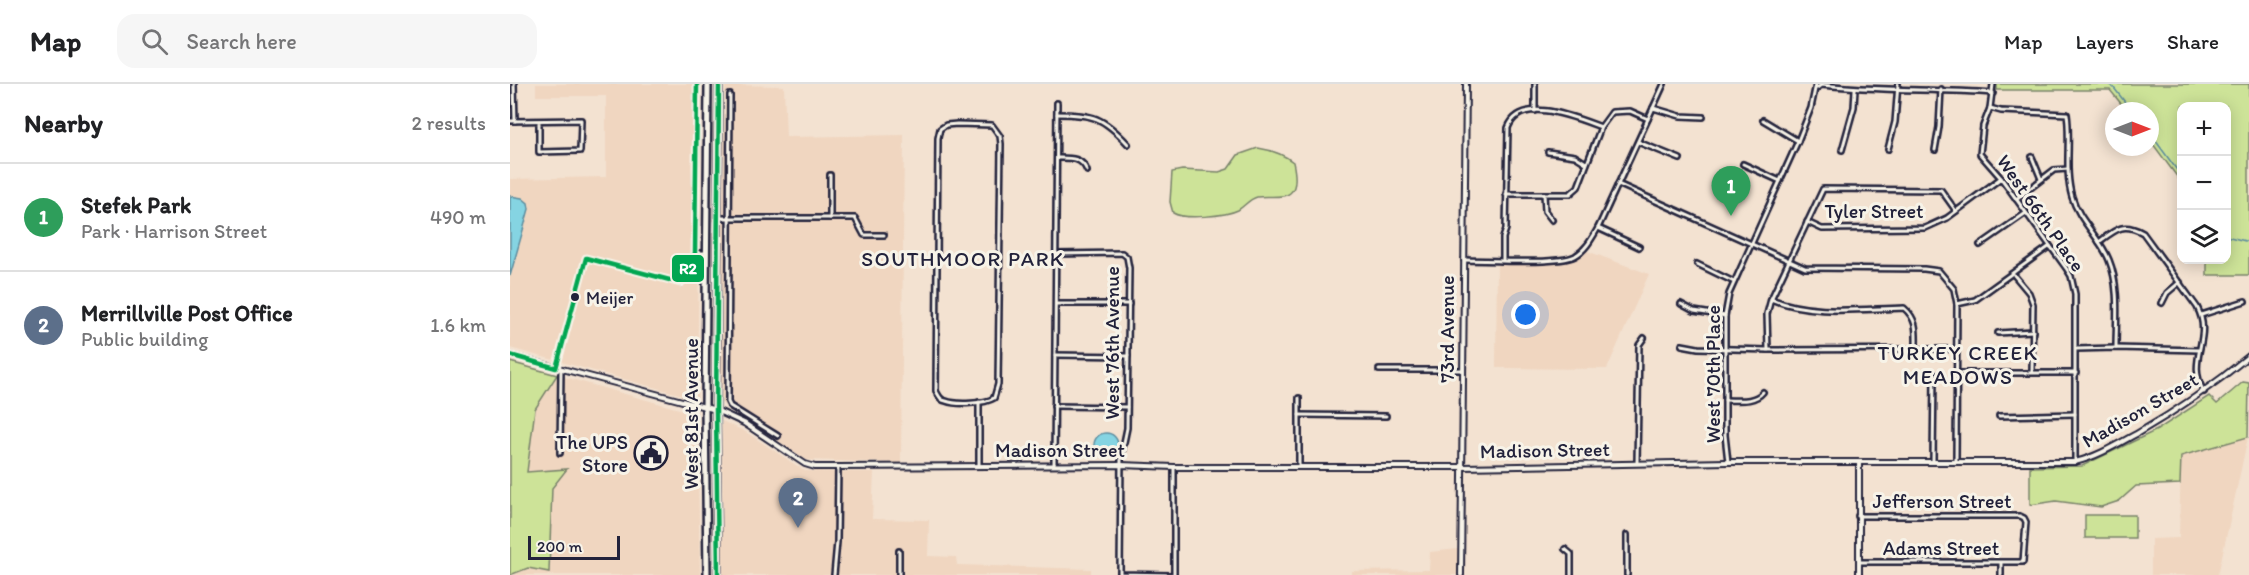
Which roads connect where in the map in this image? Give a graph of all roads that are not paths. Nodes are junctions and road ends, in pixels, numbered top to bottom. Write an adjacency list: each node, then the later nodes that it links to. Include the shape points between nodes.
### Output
1 (514, 84): 25 (street)
2 (697, 84): 37 (street)
3 (708, 84): 38 (main road, West 81st Avenue)
4 (719, 84): 28 (main road, West 81st Avenue)
5 (1466, 84): 71 (street, 73rd Avenue)
6 (1535, 84): 20 (street)
7 (1664, 84): 18 (street)
8 (1816, 84): 11 (street, West 70th Place)
9 (1898, 84): 13 (street)
10 (1994, 84): 15 (street, West 66th Place)
11 (1816, 89): 12 (street, via 1821,85); 30 (street, West 70th Place)
12 (1856, 89): 13 (street); 34 (street)
13 (1898, 89): 14 (street); 33 (street)
14 (1941, 89): 15 (street); 35 (street)
15 (1993, 93): 19 (street, West 66th Place)
16 (730, 95): 27 (street)
17 (1058, 103): 21 (street)
18 (1653, 108): 22 (street, via 1680,116); 23 (street)
19 (1989, 108): 44 (street, via 2067,114); 47 (street, West 66th Place, via 1980,154)
20 (1535, 111): 29 (street, via 1568,115); 51 (street, via 1521,112 1512,118 1508,128)
21 (1057, 114): 32 (street, via 1096,117); 40 (street)
22 (1703, 117)
23 (1648, 118): 29 (street, via 1622,110 1612,112); 31 (street)
24 (1763, 120): 30 (street)
25 (512, 121): 26 (street)
26 (539, 121): 26 (street, via 539,152 580,151 581,120)
27 (729, 124): 28 (street); 57 (street)
28 (718, 125): 56 (main road, West 81st Avenue)
29 (1601, 127): 42 (street)
30 (1798, 141): 49 (street, West 70th Place)
31 (1638, 142): 41 (street); 50 (street)
32 (1128, 144)
33 (1888, 149)
34 (1842, 150)
35 (1935, 150)
36 (1548, 152): 42 (street, via 1575,156)
37 (697, 153): 38 (street); 68 (street)
38 (707, 153): 69 (main road, West 81st Avenue)
39 (2032, 157): 48 (street)
40 (1057, 158): 45 (street, via 1079,160); 70 (street)
41 (1680, 159)
42 (1586, 163): 52 (street, via 1578,187 1570,194)
43 (1743, 164): 49 (street)
44 (2068, 169): 48 (street, via 2054,170); 63 (street, via 2078,213)
45 (1087, 171)
46 (830, 175): 58 (street)
47 (2001, 178): 53 (street, West 66th Place); 54 (street, Tyler Street)
48 (2041, 179): 53 (street)
49 (1780, 181): 64 (street, West 70th Place)
50 (1618, 184): 61 (street); 64 (street)
51 (1506, 194): 52 (street); 72 (street)
52 (1544, 194): 59 (street, via 1545,211)
53 (2016, 199): 55 (street, West 66th Place)
54 (1956, 211): 60 (street, Tyler Street, via 1925,228 1822,229); 60 (street, via 1941,190 1823,189)
55 (2026, 213): 65 (street); 66 (street, West 66th Place)
56 (717, 218): 57 (street); 79 (main road, West 81st Avenue)
57 (729, 218): 58 (street); 80 (street)
58 (830, 218): 62 (street, via 855,218 864,234)
59 (1552, 219)
60 (1806, 222): 73 (street)
61 (1598, 228): 67 (street); 72 (street, via 1584,249 1568,259)
62 (884, 235)
63 (2099, 242): 77 (street, via 2116,229 2134,228 2143,233); 95 (street, via 2109,260 2115,286)
64 (1751, 245): 73 (street); 76 (street, West 70th Place)
65 (1980, 245)
66 (2050, 246): 75 (street); 98 (street, West 66th Place, via 2071,276)
67 (1640, 247)
68 (695, 253): 69 (street); 78 (street)
69 (706, 253): 118 (main road, West 81st Avenue)
70 (1056, 254): 84 (street); 85 (street, West 76th Avenue, via 1122,253 1127,257)
71 (1463, 260): 72 (street); 107 (street, 73rd Avenue)
72 (1503, 260)
73 (1788, 261): 81 (street); 87 (street, via 1818,269 1939,272 1954,289)
74 (1697, 264): 76 (street)
75 (2013, 274): 87 (street, via 1975,300); 90 (street, via 2033,304)
76 (1734, 282): 89 (street, West 70th Place)
77 (2180, 282): 83 (street); 88 (street)
78 (681, 283)
79 (717, 285): 80 (street); 120 (main road, West 81st Avenue)
80 (728, 285): 125 (street, via 728,402 776,435)
81 (1771, 299): 94 (street, via 1807,310 1904,308 1916,327); 99 (street, via 1767,314)
82 (2245, 301): 88 (street)
83 (2162, 303)
84 (1055, 304): 85 (street); 102 (street)
85 (1129, 304): 103 (street, West 76th Avenue)
86 (1682, 304): 89 (street, via 1694,311)
87 (1957, 304): 97 (street)
88 (2201, 315): 100 (street, via 2204,329)
89 (1725, 316): 96 (street, West 70th Place)
90 (2033, 331): 91 (street); 108 (street)
91 (1998, 333)
92 (1644, 338): 132 (street, via 1639,345)
93 (1682, 345): 96 (street)
94 (1916, 348): 97 (street); 99 (street)
95 (2116, 348): 98 (street); 100 (street)
96 (1726, 349): 99 (street); 115 (street, West 70th Place)
97 (1957, 349): 109 (street)
98 (2076, 349): 110 (street, West 66th Place)
99 (1768, 350)
100 (2199, 350): 113 (street, via 2196,376)
101 (510, 355): 105 (street)
102 (1055, 355): 103 (street); 117 (street)
103 (1128, 356): 119 (street, West 76th Avenue)
104 (2249, 357): 113 (street, Madison Street)
105 (561, 369): 118 (street); 126 (street)
106 (1379, 370): 107 (street)
107 (1462, 370): 137 (street, 73rd Avenue)
108 (2032, 372): 109 (street); 110 (street)
109 (1957, 373): 128 (street)
110 (2076, 373): 121 (street, West 66th Place)
111 (1934, 374): 127 (street)
112 (1763, 392): 115 (street, via 1759,397)
113 (2204, 392): 131 (street, Madison Street, via 2125,440)
114 (1299, 398): 122 (street)
115 (1725, 400): 129 (street, West 70th Place)
116 (979, 402): 116 (street, via 951,402 941,398 936,386 940,129 946,125 992,125 1001,144 997,392 992,400); 133 (street)
117 (1054, 406): 119 (street); 134 (street)
118 (705, 407): 120 (street); 148 (main road, West 81st Avenue)
119 (1127, 407): 135 (street, West 76th Avenue)
120 (716, 410): 125 (street); 149 (main road, West 81st Avenue)
121 (2075, 414): 124 (street); 131 (street, West 66th Place)
122 (1299, 415): 123 (street); 136 (street)
123 (1386, 416)
124 (1999, 416)
125 (770, 441): 138 (street, Madison Street, via 812,466)
126 (560, 453)
127 (1933, 461): 128 (street, Madison Street); 130 (street, Madison Street)
128 (1956, 461): 131 (street, Madison Street)
129 (1728, 462): 130 (street, Madison Street); 132 (street, Madison Street)
130 (1859, 462): 140 (street)
131 (2075, 462)
132 (1637, 463): 137 (street, Madison Street)
133 (979, 465): 134 (street, Madison Street); 138 (street, Madison Street)
134 (1054, 465): 135 (street, Madison Street)
135 (1121, 465): 139 (street, Madison Street); 147 (street, West 76th Avenue)
136 (1299, 466): 137 (street, Madison Street); 139 (street, Madison Street)
137 (1462, 466): 154 (street, 73rd Avenue)
138 (838, 467): 150 (street)
139 (1174, 467): 153 (street)
140 (1858, 516): 144 (street); 145 (street, Jefferson Street, via 2020,516 2024,518)
141 (1627, 535): 156 (street)
142 (1566, 549): 155 (street, via 1571,554)
143 (899, 551): 151 (street)
144 (1859, 562): 146 (street, Adams Street); 157 (street)
145 (2023, 562): 146 (street, Adams Street)
146 (2001, 564): 158 (street)
147 (1120, 574): 152 (street)
148 (707, 575)
149 (718, 575)
150 (834, 575)
151 (899, 575)
152 (1147, 575): 153 (street)
153 (1173, 575)
154 (1461, 575)
155 (1571, 575)
156 (1627, 575)
157 (1859, 575)
158 (2001, 575)

